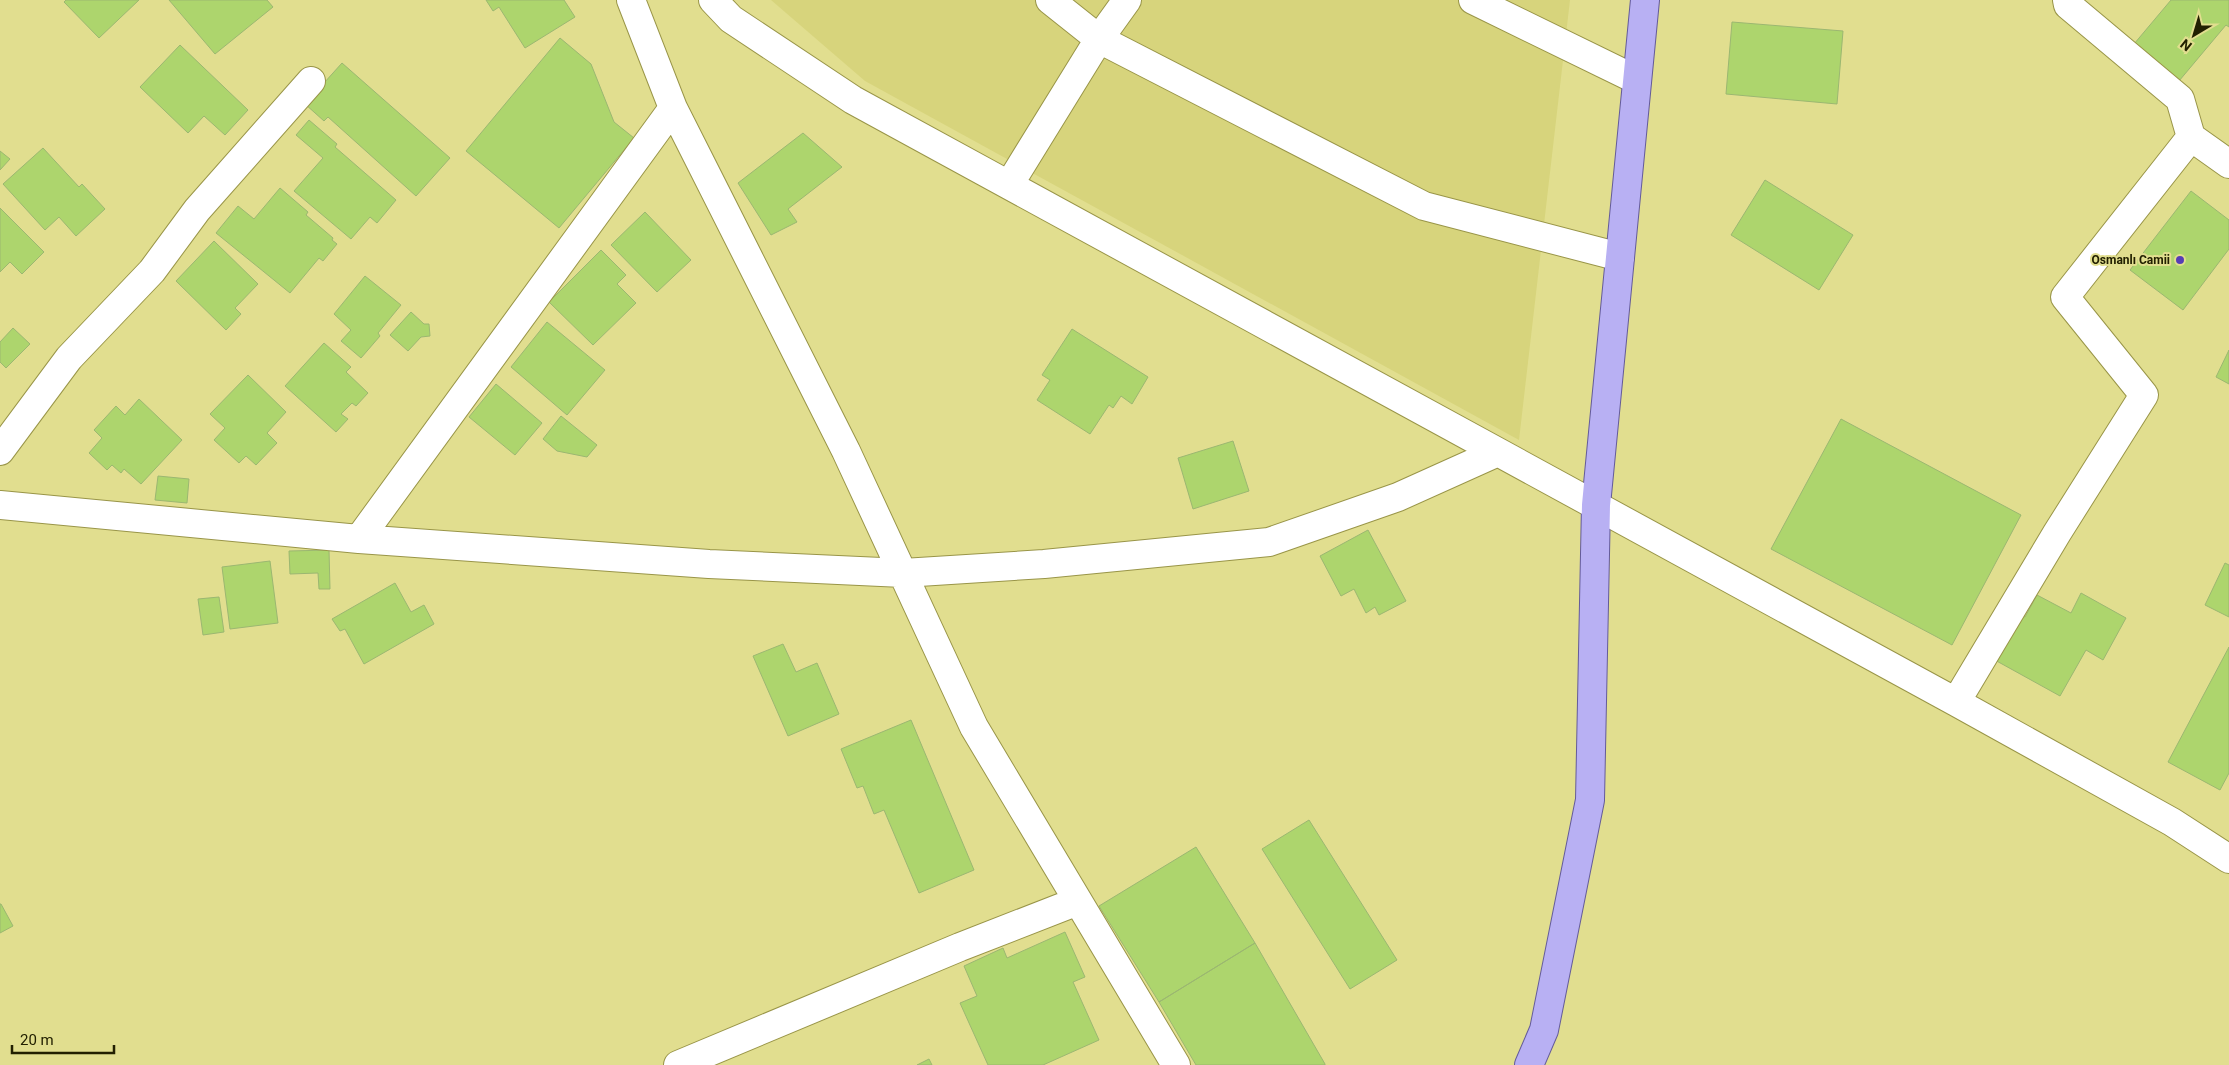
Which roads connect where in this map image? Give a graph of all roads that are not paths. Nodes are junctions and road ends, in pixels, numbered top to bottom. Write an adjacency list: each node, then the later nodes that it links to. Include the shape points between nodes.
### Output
1 (630, 0): 11 (street)
2 (1050, 0): 8 (street)
3 (1127, 0): 8 (street)
4 (1473, 0): 9 (street)
5 (1645, 0): 9 (main road)
6 (2067, 0): 12 (street, via 2180,99)
7 (728, 6): 14 (street, via 853,100)
8 (1099, 39): 14 (street); 15 (street, via 1424,206)
9 (1637, 80): 15 (main road)
10 (311, 81): 16 (street, via 197,210 152,271 69,358)
11 (673, 108): 20 (street); 21 (street, via 846,451)
12 (2191, 137): 13 (street); 22 (street, via 2065,298 2144,396 2056,533)
13 (2229, 164)
14 (1009, 185): 17 (street)
15 (1620, 257): 18 (main road)
16 (0, 451)
17 (1498, 452): 18 (street); 21 (street, via 1398,497 1269,542 1044,564)
18 (1596, 505): 22 (street); 27 (main road, via 1590,800 1544,1030)
19 (0, 506): 20 (street)
20 (359, 539): 21 (street, via 709,564)
21 (902, 573): 24 (street, via 974,726)
22 (1956, 702): 23 (street, via 2172,822)
23 (2229, 859)
24 (1078, 901): 25 (street); 26 (street)
25 (678, 1065)
26 (1176, 1065)
27 (1529, 1065)

